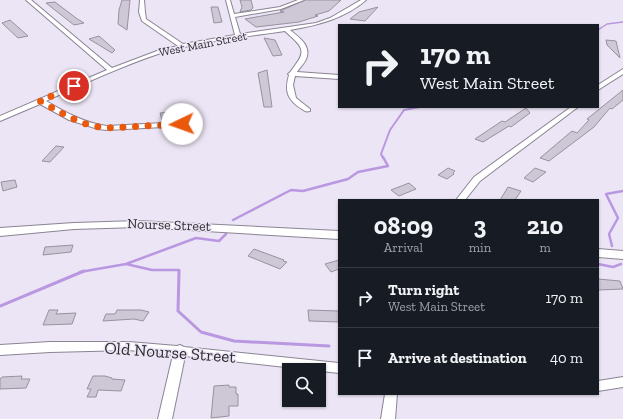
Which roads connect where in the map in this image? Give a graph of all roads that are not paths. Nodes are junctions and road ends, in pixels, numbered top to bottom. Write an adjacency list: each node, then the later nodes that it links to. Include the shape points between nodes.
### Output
1 (142, 0): 9 (street, via 144,20)
2 (228, 0): 6 (street)
3 (302, 0): 6 (street, via 281,8)
4 (364, 0): 7 (street, West Main Street, via 328,20)
5 (31, 1): 10 (street)
6 (232, 16): 8 (street)
7 (287, 30): 8 (street, West Main Street); 12 (street, via 302,42 305,48 304,59)
8 (238, 36): 9 (street, West Main Street)
9 (182, 46): 10 (street, West Main Street, via 149,55)
10 (111, 70): 15 (street, West Main Street)
11 (623, 71): 14 (street)
12 (291, 74): 13 (street); 17 (street, via 294,101)
13 (338, 77)
14 (600, 85)
15 (40, 101): 18 (street, West Main Street); 19 (street, via 77,121 95,127)
16 (574, 108): 20 (street, via 481,176)
17 (308, 110)
18 (0, 119)
19 (182, 124)
20 (461, 199)
21 (0, 232): 22 (main road, Nourse Street, via 138,224)
22 (338, 235)
23 (599, 253): 24 (main road)
24 (623, 255)
25 (0, 350): 26 (street, Old Nourse Street, via 129,346)
26 (180, 350): 27 (street, Old Nourse Street); 31 (street)
27 (338, 368)
28 (623, 382): 29 (street)
29 (599, 386)
30 (391, 395): 32 (street)
31 (165, 419)
32 (388, 419)

